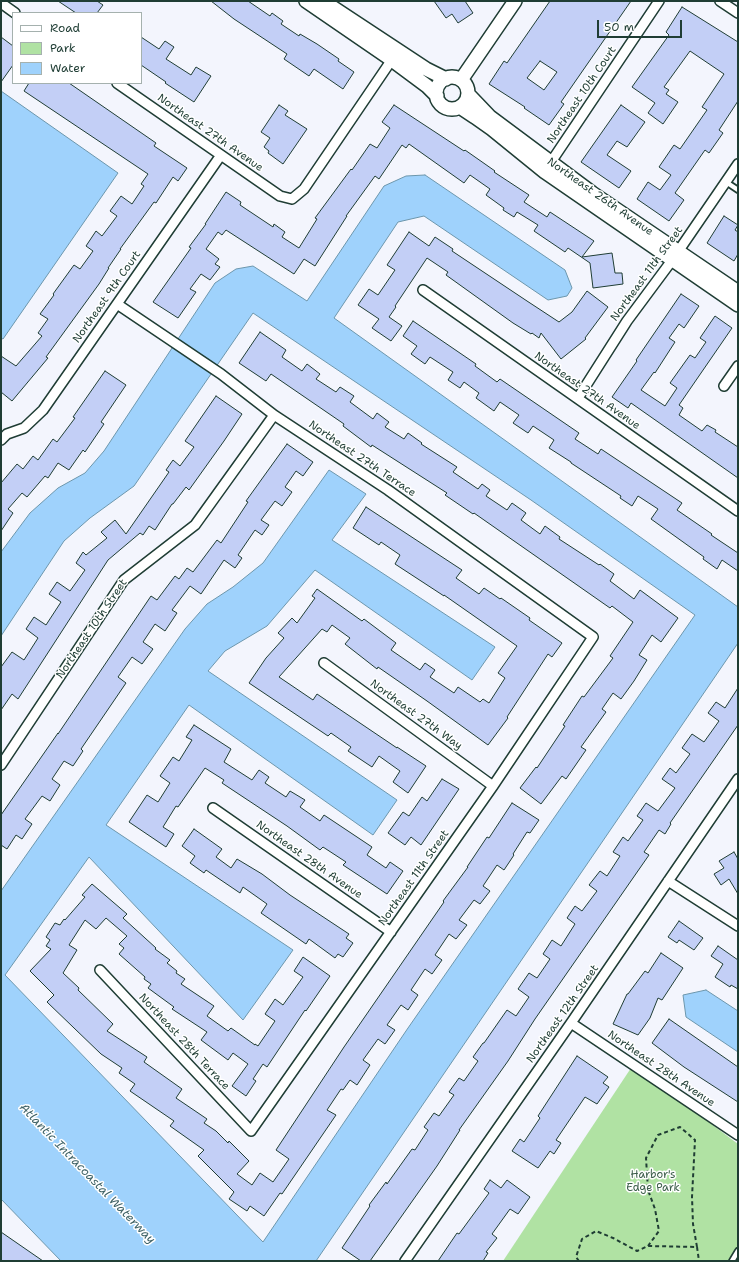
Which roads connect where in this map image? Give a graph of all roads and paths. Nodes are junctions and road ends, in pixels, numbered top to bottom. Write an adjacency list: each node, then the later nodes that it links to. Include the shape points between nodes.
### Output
1 (306, 1): 9 (street)
2 (323, 1): 9 (street)
3 (515, 1): 11 (street)
4 (659, 1): 18 (street, Northeast 10th Court)
5 (720, 1): 8 (street)
6 (1, 3): 7 (street)
7 (14, 12)
8 (738, 13)
9 (395, 55): 10 (street); 14 (street); 16 (street, Northeast 27th Avenue, via 304,189 292,198 280,196)
10 (446, 79): 11 (street); 14 (street, via 439,85)
11 (461, 80): 13 (street, via 467,87)
12 (117, 84): 16 (street, Northeast 27th Avenue)
13 (468, 94): 15 (street, via 467,100); 18 (street, Northeast 26th Avenue)
14 (437, 96): 15 (street, via 439,102 448,109)
15 (460, 108): 18 (street)
16 (221, 155): 24 (street, Northeast 9th Court)
17 (738, 164): 19 (street, Northeast 11th Street)
18 (548, 167): 21 (street, Northeast 26th Avenue)
19 (726, 182): 20 (lane); 21 (street, Northeast 11th Street)
20 (738, 190)
21 (676, 256): 23 (street, Northeast 26th Avenue); 25 (street, Northeast 26th Avenue); 28 (street, Northeast 11th Street, via 627,321)
22 (423, 290): 28 (street, Northeast 27th Avenue)
23 (738, 292)
24 (117, 304): 29 (street, Northeast 27th Terrace, via 221,374); 30 (street, Northeast 9th Court, via 43,410 24,428)
25 (738, 305)
26 (738, 366): 27 (street)
27 (724, 386)
28 (578, 398): 31 (street, Northeast 27th Avenue)
29 (274, 415): 32 (street, Northeast 27th Terrace, via 388,490); 34 (street, Northeast 10th Street, via 196,525 124,580)
30 (3, 435)
31 (738, 511)
32 (592, 636): 36 (street, Northeast 11th Street)
33 (324, 663): 36 (street, Northeast 27th Way)
34 (1, 765)
35 (738, 779): 38 (street, Northeast 12th Street)
36 (494, 786): 40 (street, Northeast 11th Street)
37 (213, 808): 40 (street, Northeast 28th Avenue)
38 (668, 881): 39 (street); 42 (street, Northeast 12th Street)
39 (738, 926)
40 (392, 932): 43 (street, Northeast 11th Street)
41 (100, 970): 43 (street, Northeast 28th Terrace)
42 (571, 1023): 44 (street, Northeast 28th Avenue); 48 (street, Northeast 12th Street)
43 (251, 1131)
44 (738, 1135)
45 (648, 1246): 46 (path); 46 (path, via 659,1231 648,1190 646,1158 658,1135 680,1127 695,1140 692,1197); 49 (path, via 637,1251 596,1231 582,1239 576,1258)
46 (697, 1247): 50 (path)
47 (738, 1251): 51 (lane)
48 (405, 1261)
49 (579, 1261)
50 (699, 1261)
51 (732, 1261)

